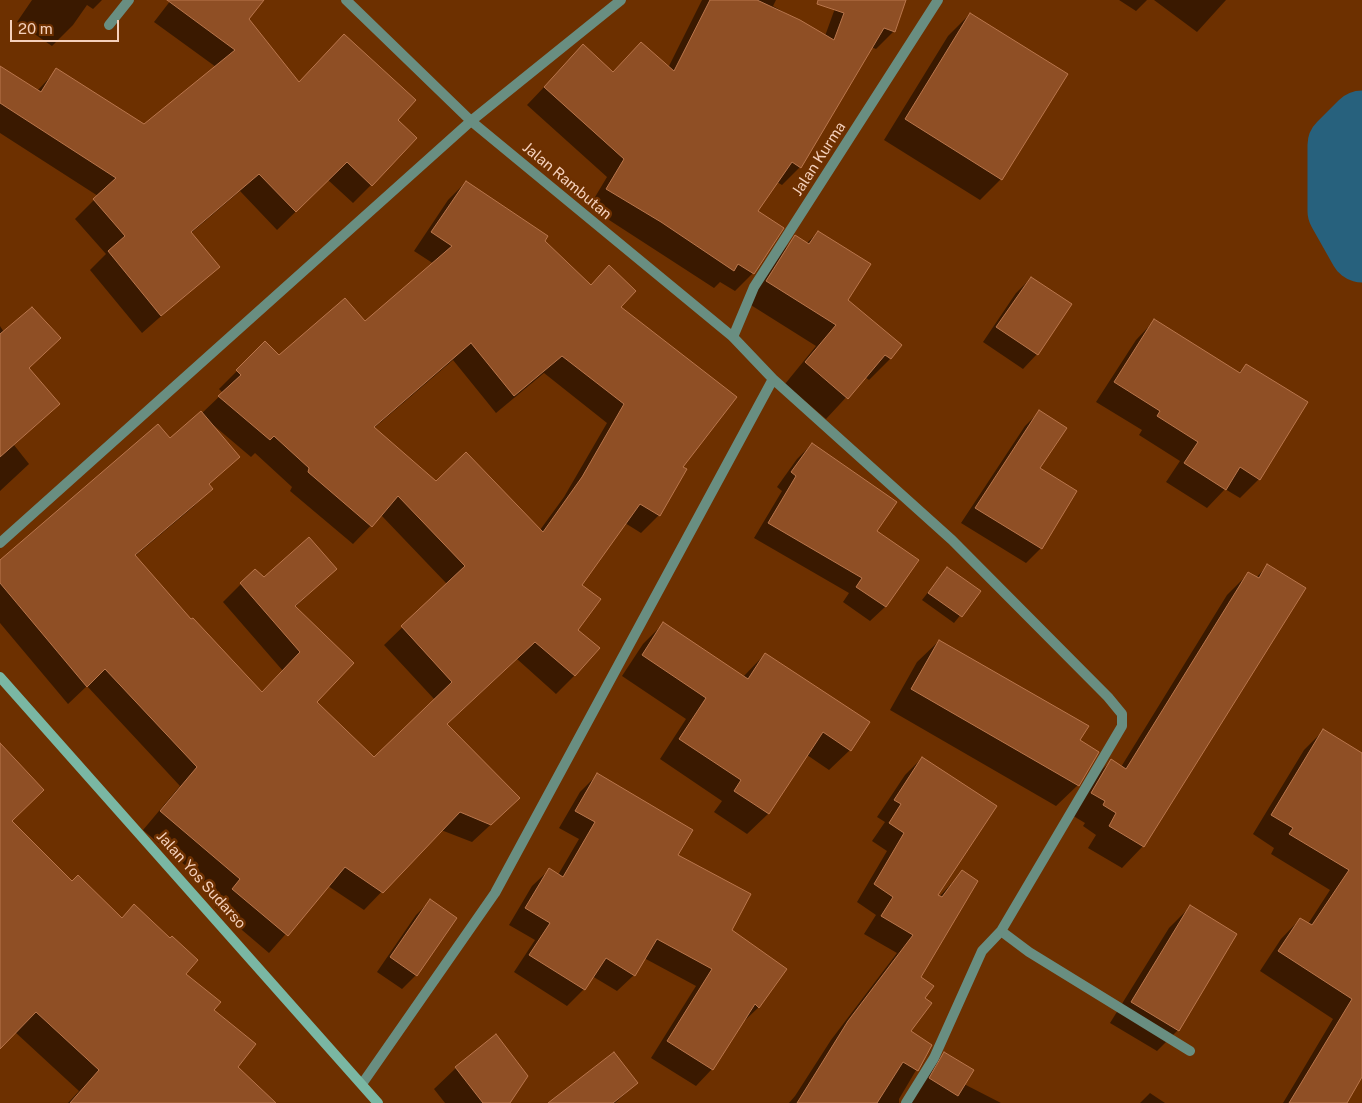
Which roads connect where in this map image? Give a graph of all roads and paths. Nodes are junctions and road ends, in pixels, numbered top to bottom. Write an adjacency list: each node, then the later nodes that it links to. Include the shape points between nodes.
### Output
1 (128, 0): 5 (street)
2 (346, 0): 6 (street, Jalan Rambutan)
3 (621, 0): 6 (street)
4 (938, 0): 7 (street, Jalan Kurma, via 754,287)
5 (109, 25)
6 (471, 121): 7 (street, Jalan Rambutan); 9 (street)
7 (733, 337): 8 (street, Jalan Rambutan)
8 (773, 379): 11 (street, Jalan Rambutan, via 952,540 1122,714 1122,726); 13 (street, via 495,893)
9 (0, 543)
10 (0, 677): 13 (street, Jalan Yos Sudarso)
11 (1001, 931): 12 (street, via 1029,952); 15 (street, Jalan Rambutan, via 982,951 934,1058)
12 (1190, 1051)
13 (362, 1084): 14 (street, Jalan Yos Sudarso)
14 (378, 1103)
15 (906, 1103)

